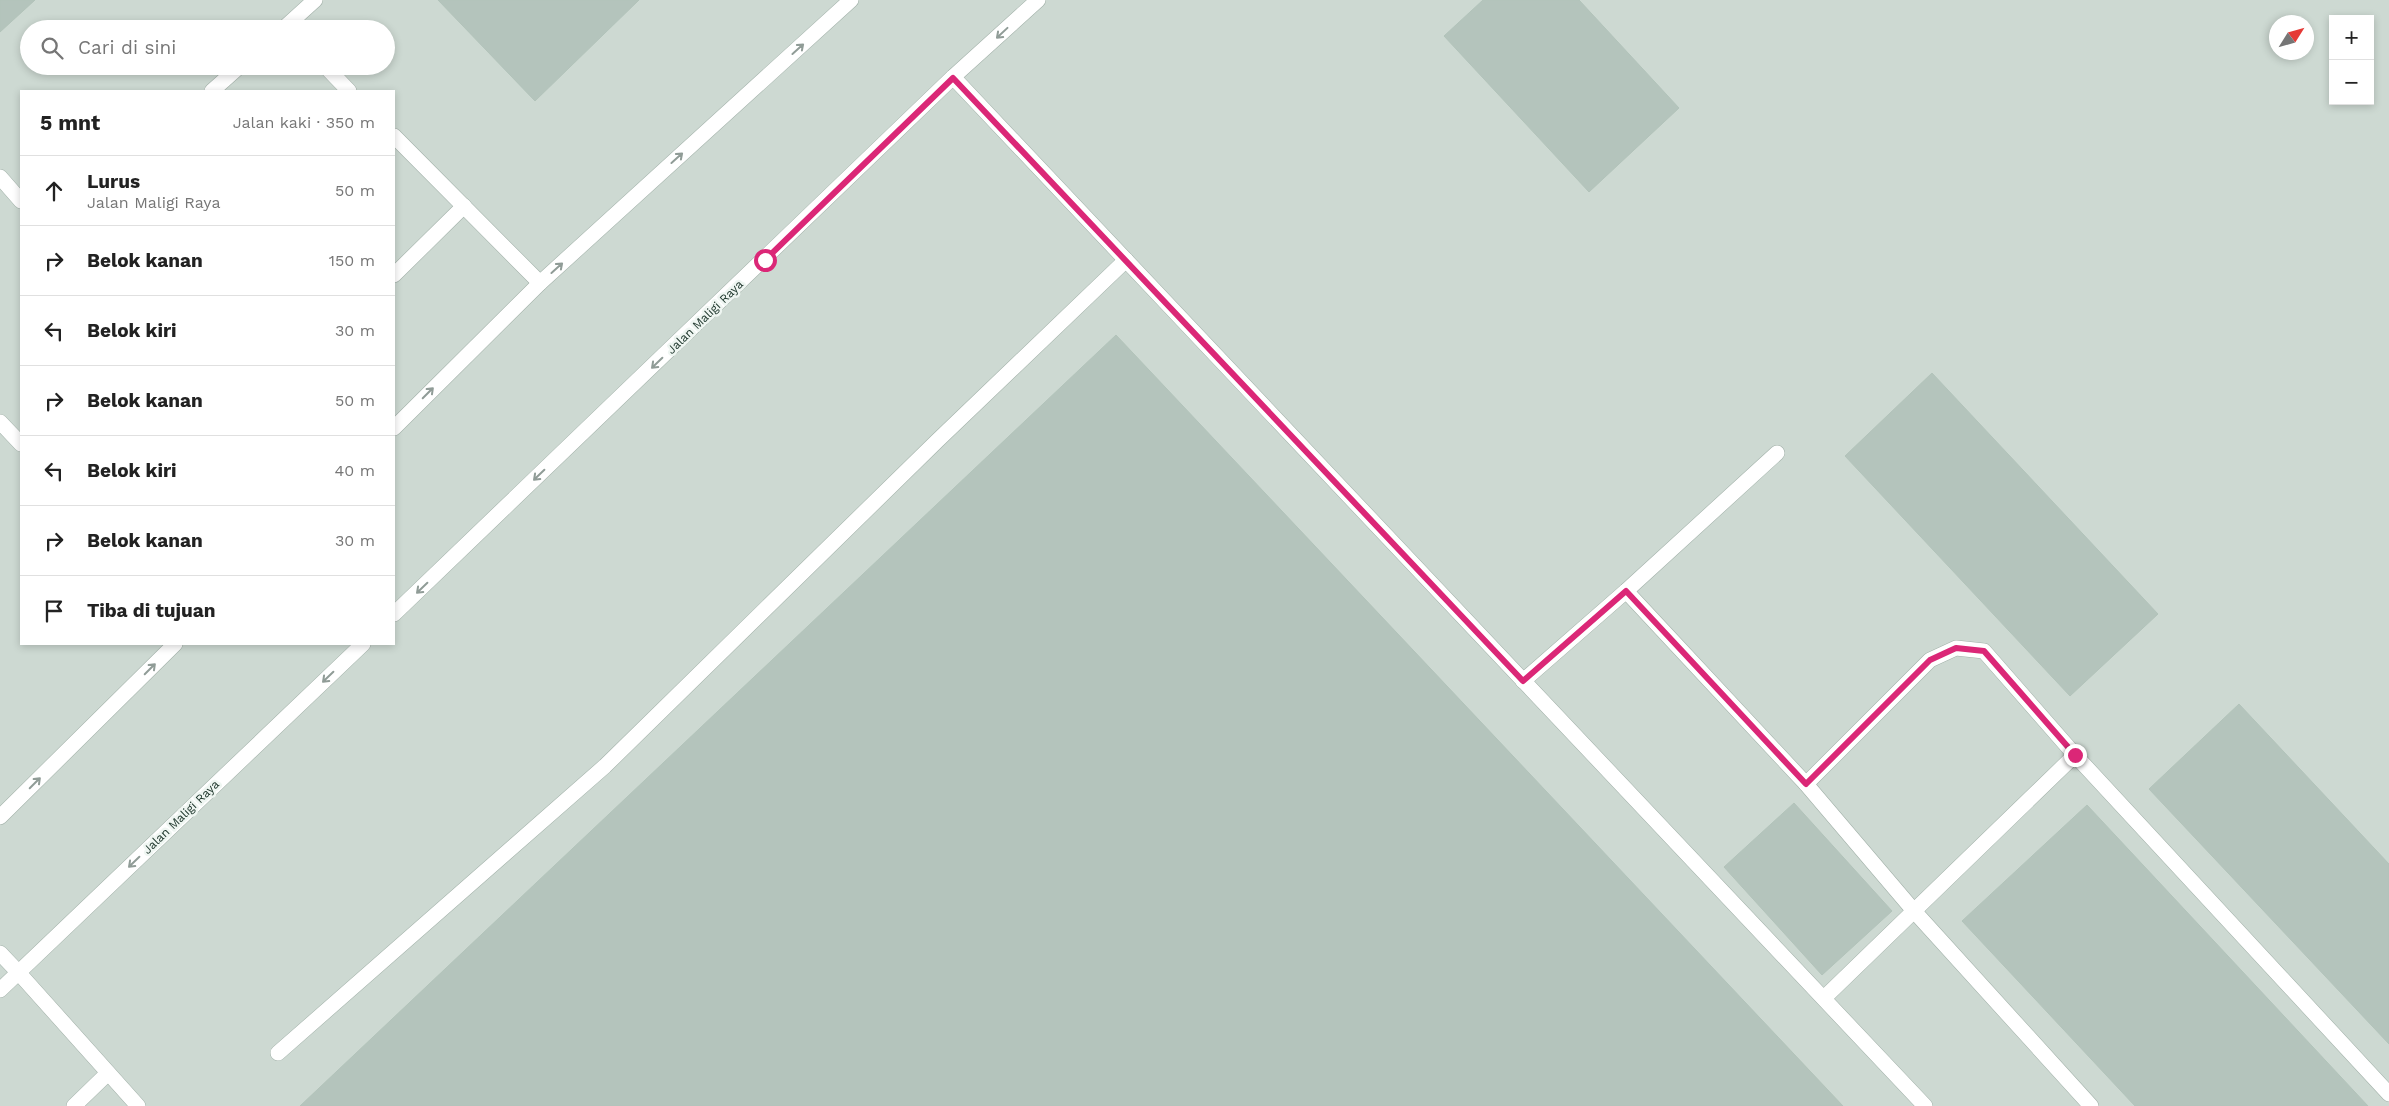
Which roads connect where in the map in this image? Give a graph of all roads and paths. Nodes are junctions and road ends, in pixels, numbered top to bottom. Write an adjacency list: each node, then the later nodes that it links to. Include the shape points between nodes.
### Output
1 (315, 0): 4 (street)
2 (851, 0): 16 (street, one-way to 2)
3 (1038, 0): 7 (street, Jalan Maligi Raya, one-way to 7)
4 (294, 20)
5 (230, 75): 8 (street)
6 (334, 75): 9 (street)
7 (953, 78): 14 (street); 22 (street, Jalan Maligi Raya, one-way to 22)
8 (213, 90)
9 (349, 90)
10 (395, 137): 13 (street)
11 (0, 178): 12 (street)
12 (20, 200)
13 (464, 206): 15 (street); 16 (street)
14 (1126, 260): 25 (street); 34 (street, via 605,766)
15 (395, 274)
16 (540, 283): 18 (street, one-way to 16)
17 (0, 422): 19 (street)
18 (395, 427)
19 (20, 443)
20 (1777, 453): 21 (street)
21 (1626, 591): 25 (street); 27 (street)
22 (395, 613)
23 (174, 645): 28 (street, one-way to 23)
24 (362, 645): 31 (street, Jalan Maligi Raya, one-way to 31)
25 (1523, 681): 33 (street)
26 (2075, 755): 27 (street, via 1984,651 1956,648 1930,660); 29 (street); 36 (street)
27 (1806, 784): 29 (street)
28 (0, 817)
29 (1914, 911): 33 (street); 40 (street)
30 (0, 953): 31 (street)
31 (18, 972): 32 (street, Jalan Maligi Raya); 35 (street)
32 (0, 990)
33 (1824, 998): 39 (street)
34 (278, 1053)
35 (107, 1074): 37 (street); 38 (street)
36 (2389, 1094)
37 (74, 1106)
38 (138, 1106)
39 (1925, 1106)
40 (2091, 1106)

